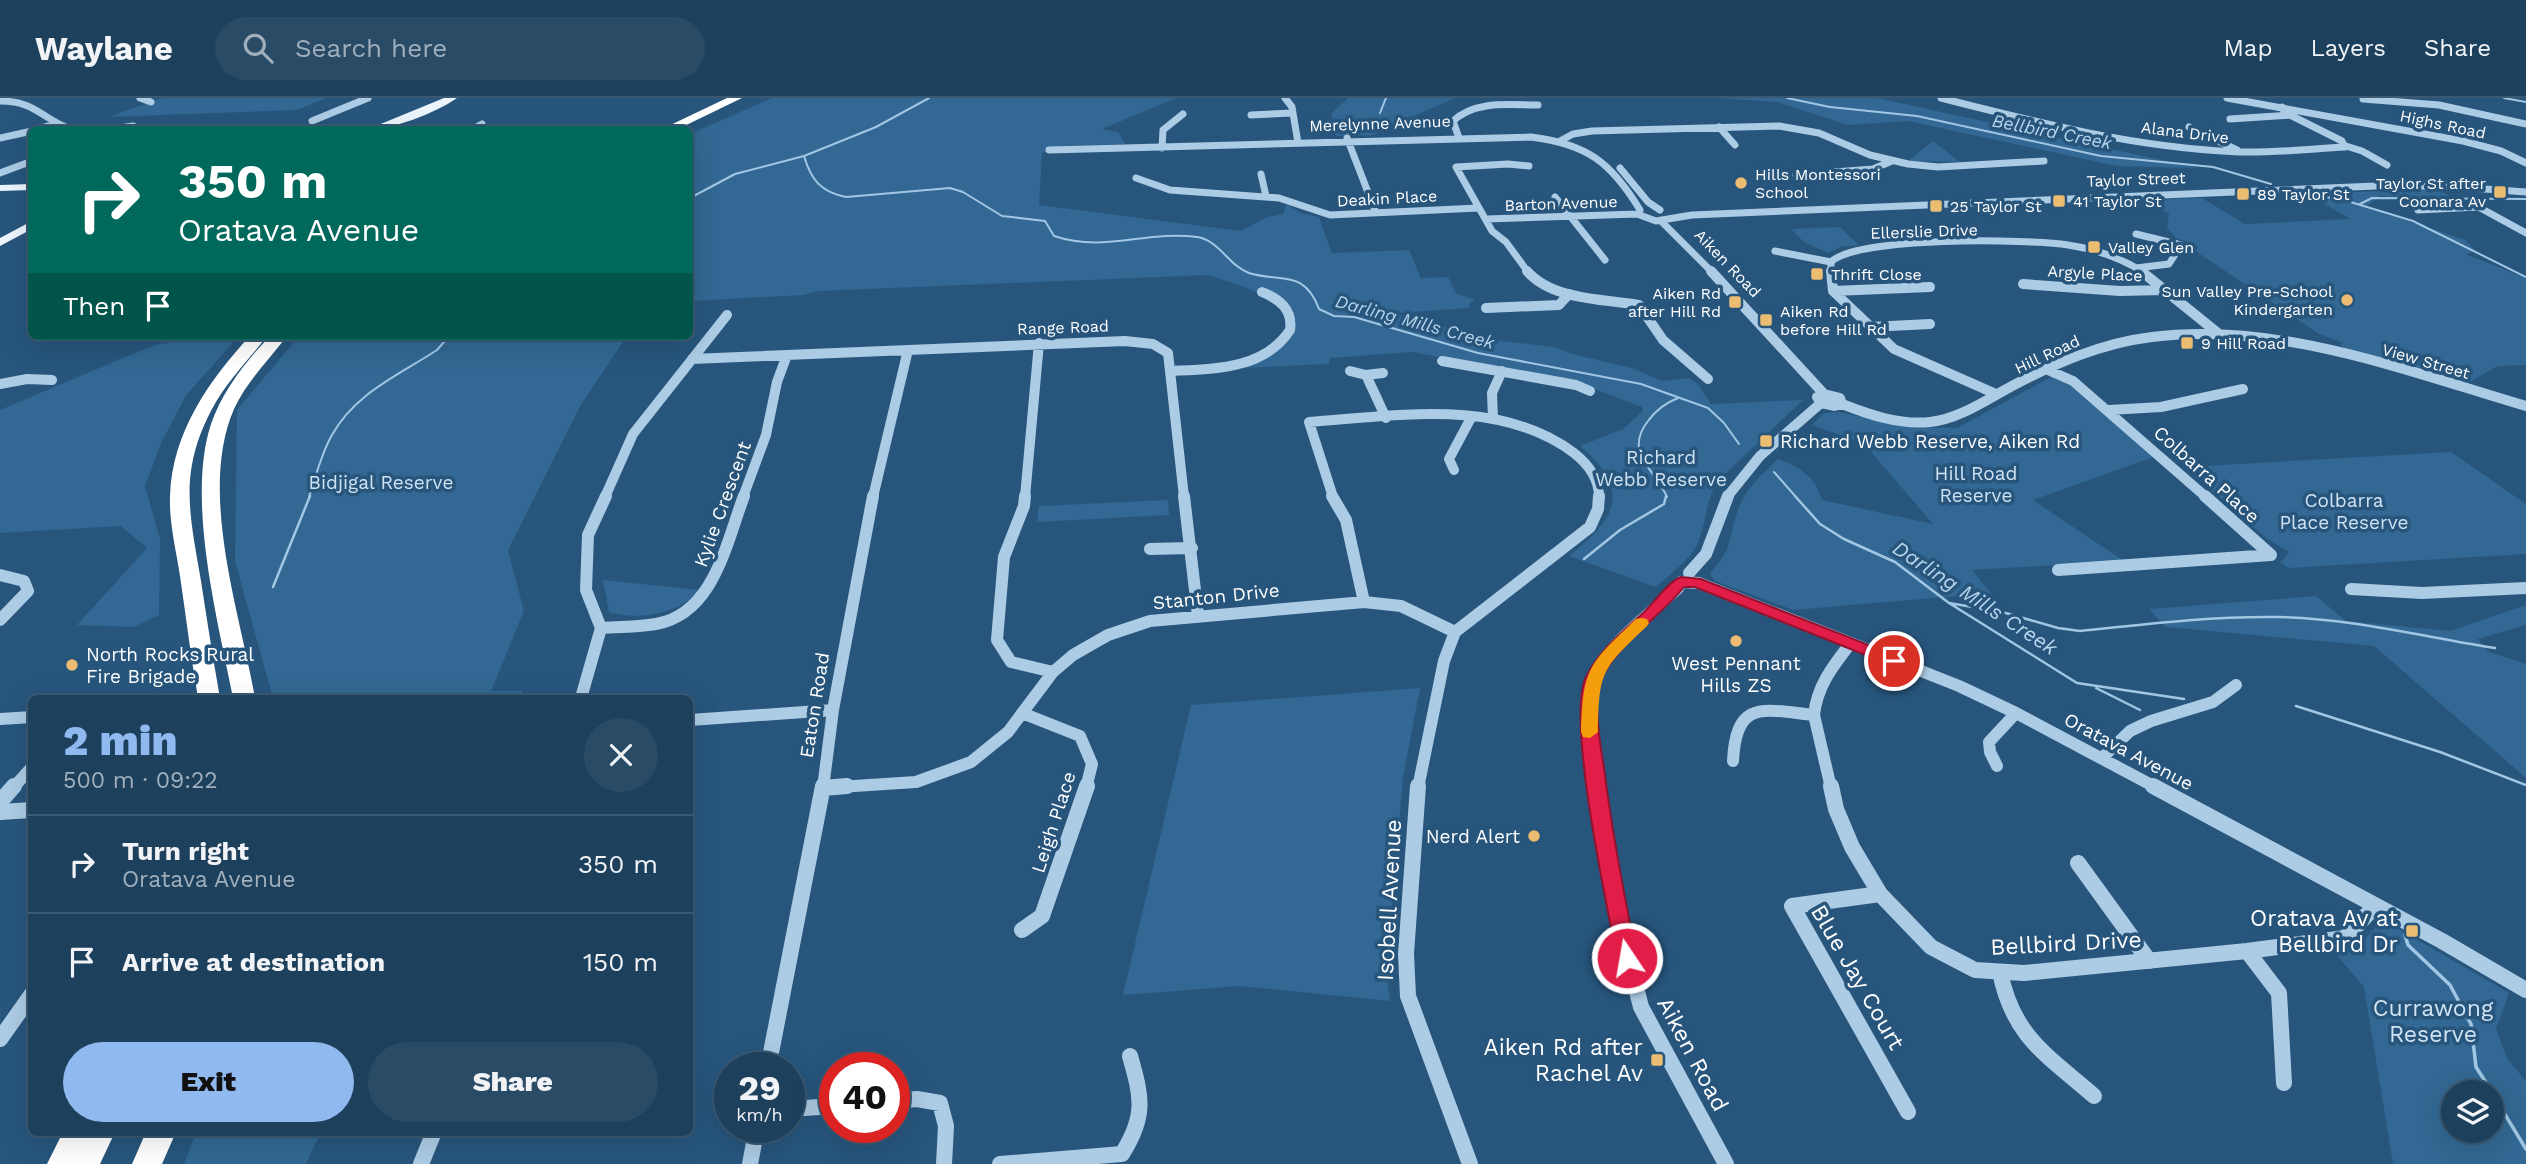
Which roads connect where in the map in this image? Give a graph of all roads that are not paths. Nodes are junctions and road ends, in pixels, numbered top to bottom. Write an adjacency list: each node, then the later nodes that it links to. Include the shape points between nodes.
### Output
1 (140, 98): 11 (street)
2 (368, 98): 20 (street)
3 (452, 98): 27 (main road)
4 (736, 98): 29 (highway)
5 (752, 98): 30 (highway)
6 (1285, 98): 15 (street)
7 (1941, 98): 45 (street, Alana Drive, via 1990,105 2072,131)
8 (2227, 98): 13 (street, Highs Road)
9 (2362, 98): 22 (street, via 2371,105); 24 (street, via 2439,105)
10 (0, 101): 21 (street, via 24,101)
11 (151, 102)
12 (1538, 105): 34 (street, via 1466,110 1452,121)
13 (2281, 107): 14 (street, Highs Road); 18 (street, Alana Drive)
14 (2302, 111): 18 (street); 22 (street, Highs Road)
15 (1292, 113): 17 (street); 38 (street)
16 (1183, 114): 40 (street, via 1163,130)
17 (1251, 115)
18 (2291, 116): 19 (street); 41 (street, Alana Drive)
19 (2230, 119)
20 (312, 121)
21 (57, 122): 25 (street); 26 (street)
22 (2364, 122): 44 (street, Highs Road)
23 (482, 124): 28 (street)
24 (2526, 124)
25 (45, 126)
26 (65, 126)
27 (382, 126)
28 (478, 126)
29 (674, 126)
30 (692, 126)
31 (1719, 127): 37 (street, via 1591,131); 39 (street); 49 (street, via 1759,122 1819,133)
32 (2189, 127): 45 (street)
33 (28, 131): 35 (street)
34 (1458, 136): 36 (street, Merelynne Avenue); 37 (street, Merelynne Avenue)
35 (0, 138)
36 (1347, 140): 38 (street, Merelynne Avenue); 70 (street)
37 (1562, 140): 47 (street, Merelynne Avenue); 48 (street, Merelynne Avenue)
38 (1298, 142): 40 (street, Merelynne Avenue)
39 (1735, 145)
40 (1162, 146): 42 (street, Merelynne Avenue)
41 (2346, 146): 45 (street, Alana Drive); 53 (street, Alana Drive)
42 (1073, 149): 43 (street, Merelynne Avenue)
43 (1049, 150)
44 (2501, 151): 46 (street); 52 (street, Highs Road)
45 (2241, 152)
46 (2526, 152)
47 (1598, 156): 48 (street); 58 (street, Merelynne Avenue)
48 (1610, 157): 56 (street, Merelynne Avenue)
49 (1892, 161): 50 (street, via 1938,167); 59 (street, via 1873,169)
50 (2044, 161)
51 (28, 162): 55 (street)
52 (2526, 163)
53 (2387, 165)
54 (1529, 166): 66 (street, via 1456,167)
55 (0, 173)
56 (1624, 173): 58 (street); 68 (street, Merelynne Avenue, via 1648,202)
57 (1261, 174): 64 (street)
58 (1614, 174): 69 (street, Merelynne Avenue)
59 (1797, 175)
60 (1136, 178): 64 (street, Deakin Place, via 1160,189)
61 (28, 187): 62 (main road)
62 (0, 188)
63 (2526, 191): 68 (street, Taylor Street, via 2446,184 2360,184); 73 (street, Taylor Street, via 2376,186)
64 (1266, 196): 70 (street, Deakin Place, via 1319,214)
65 (1555, 197): 71 (street)
66 (1478, 208): 70 (street, Deakin Place); 72 (street)
67 (2418, 209): 76 (street, via 2475,205)
68 (1661, 210): 69 (street); 73 (street, via 1669,214)
69 (1638, 212): 71 (street, Barton Avenue); 73 (street, Barton Avenue, via 1645,219)
70 (1376, 214)
71 (1570, 217): 72 (street, Barton Avenue); 81 (street, via 1594,239)
72 (1486, 219): 89 (street, via 1529,274)
73 (1665, 219): 115 (street, Aiken Road)
74 (28, 226): 78 (main road)
75 (28, 232): 79 (main road)
76 (2526, 233)
77 (2136, 234): 83 (street, via 2181,245 2168,264)
78 (0, 243)
79 (0, 249)
80 (1775, 251): 82 (street)
81 (1605, 260)
82 (1831, 262): 83 (street, Ellerslie Drive, via 1861,248 2028,242 2063,243 2103,252); 87 (street)
83 (2136, 268): 86 (street, Ellerslie Drive)
84 (2023, 284): 86 (street, Argyle Place, via 2120,291)
85 (1930, 287): 87 (street)
86 (2166, 289): 94 (street, Ellerslie Drive)
87 (1833, 291): 93 (street)
88 (1262, 292): 105 (street, via 1285,307 1291,323 1289,336 1281,343 1226,368)
89 (1569, 294): 90 (street, via 1559,305); 109 (street, via 1639,305 1663,340)
90 (1486, 308)
91 (727, 315): 101 (street)
92 (1930, 324): 93 (street)
93 (1870, 327): 114 (street, via 1894,349)
94 (2219, 334): 98 (street, Hill Road); 104 (street, Hill Road, via 2102,347)
95 (256, 340): 139 (highway, via 200,414 181,475 179,495)
96 (276, 340): 140 (highway, via 233,396 219,427 213,467 215,523)
97 (1039, 344): 99 (street, Range Road); 105 (street, Range Road, via 1153,344 1168,353); 137 (street, via 1024,506 1004,557 997,640 1011,662)
98 (2316, 347): 116 (street, View Street)
99 (908, 350): 100 (street, Range Road); 142 (street, Eaton Road, via 878,470)
100 (787, 355): 101 (street, Range Road); 134 (street, Kylie Crescent, via 766,435 710,586 690,610 658,624)
101 (692, 359): 134 (street, via 633,434 588,535 586,590)
102 (1442, 361): 106 (street)
103 (1350, 370): 108 (street)
104 (2048, 370): 114 (street, Hill Road); 117 (street, Colbarra Place, via 2073,380)
105 (1170, 371): 122 (street, Range Road)
106 (1502, 371): 113 (street); 120 (street, via 1493,380)
107 (1383, 373): 108 (street)
108 (1366, 374): 119 (street)
109 (1707, 379)
110 (52, 380): 111 (street)
111 (0, 384)
112 (2243, 389): 117 (street, via 2161,407)
113 (1590, 391)
114 (1996, 394): 115 (street, Hill Road, via 1953,418 1931,422 1891,420 1842,404 1840,398)
115 (1823, 398): 126 (street, Aiken Road, via 1734,485 1709,551)
116 (2526, 406)
117 (2109, 410): 124 (street, Colbarra Place, via 2271,555)
118 (1472, 416): 119 (street); 120 (street); 121 (street, via 1449,459)
119 (1386, 418): 131 (street, via 1309,422 1331,494 1346,520)
120 (1493, 418): 135 (street, via 1534,429 1575,452 1590,467 1602,499 1590,527)
121 (1454, 470)
122 (1192, 548): 123 (street); 132 (street, Range Road)
123 (1150, 549)
124 (2058, 570)
125 (0, 575): 133 (street, via 24,581 28,591)
126 (1689, 579): 136 (street, Oratava Avenue); 177 (street, Aiken Road, via 1601,663 1591,690 1589,721 1606,852 1633,982 1641,1007)
127 (2526, 587): 129 (street)
128 (2351, 589): 129 (street, via 2422,593)
129 (2511, 589): 130 (street)
130 (2526, 598)
131 (1364, 602): 132 (street, Stanton Drive); 135 (street, Stanton Drive, via 1401,606)
132 (1198, 616): 137 (street, Stanton Drive, via 1150,621 1108,635)
133 (0, 620)
134 (601, 628): 141 (street)
135 (1455, 632): 184 (street, Isobell Avenue, via 1444,661 1418,783 1406,954 1408,996)
136 (1850, 644): 144 (street, Oratava Avenue); 145 (street, Bellbird Drive, via 1819,687)
137 (1053, 672): 143 (street, Stanton Drive)
138 (2236, 685): 149 (street, via 2213,702 2130,731)
139 (209, 695)
140 (244, 695)
141 (582, 695)
142 (833, 710): 148 (street); 153 (street, Eaton Road)
143 (1022, 713): 153 (street, Stanton Drive, via 1008,732 971,762 916,782); 160 (street, Leigh Place, via 1080,736 1092,764 1042,916)
144 (2016, 713): 149 (street, Oratava Avenue); 151 (street, via 1989,742)
145 (1814, 715): 150 (street, via 1756,711 1740,720 1732,736); 158 (street, Bellbird Drive, via 1836,809)
146 (28, 717): 147 (street)
147 (0, 719)
148 (693, 720)
149 (2102, 758): 159 (street, Oratava Avenue)
150 (1733, 761)
151 (1997, 766)
152 (28, 772): 154 (street)
153 (823, 788): 167 (street, Eaton Road)
154 (0, 803)
155 (28, 810): 156 (street)
156 (0, 812)
157 (2078, 863): 162 (street)
158 (1880, 894): 163 (street, Bellbird Drive, via 1931,947 1975,970); 172 (street, Blue Jay Court, via 1792,906)
159 (2375, 906): 161 (street, Bellbird Drive, via 2345,938); 164 (street, Oratava Avenue)
160 (1022, 930)
161 (2247, 951): 162 (street, Bellbird Drive); 169 (street, via 2279,993)
162 (2149, 961): 163 (street, Bellbird Drive, via 2024,973)
163 (2000, 971): 170 (street, via 2013,1017)
164 (2526, 990)
165 (28, 1000): 166 (street)
166 (0, 1039)
167 (771, 1052)
168 (1130, 1056): 183 (street, via 1143,1102 1136,1133 1122,1153)
169 (2284, 1083)
170 (2094, 1096)
171 (910, 1100): 182 (street, via 940,1103 946,1126)
172 (1908, 1112)
173 (77, 1136): 178 (highway)
174 (98, 1136): 179 (highway)
175 (432, 1136): 180 (street)
176 (754, 1143): 181 (street)
177 (1721, 1159)
178 (62, 1164)
179 (84, 1164)
180 (421, 1164)
181 (751, 1164)
182 (944, 1164)
183 (1000, 1164)
184 (1470, 1164)

